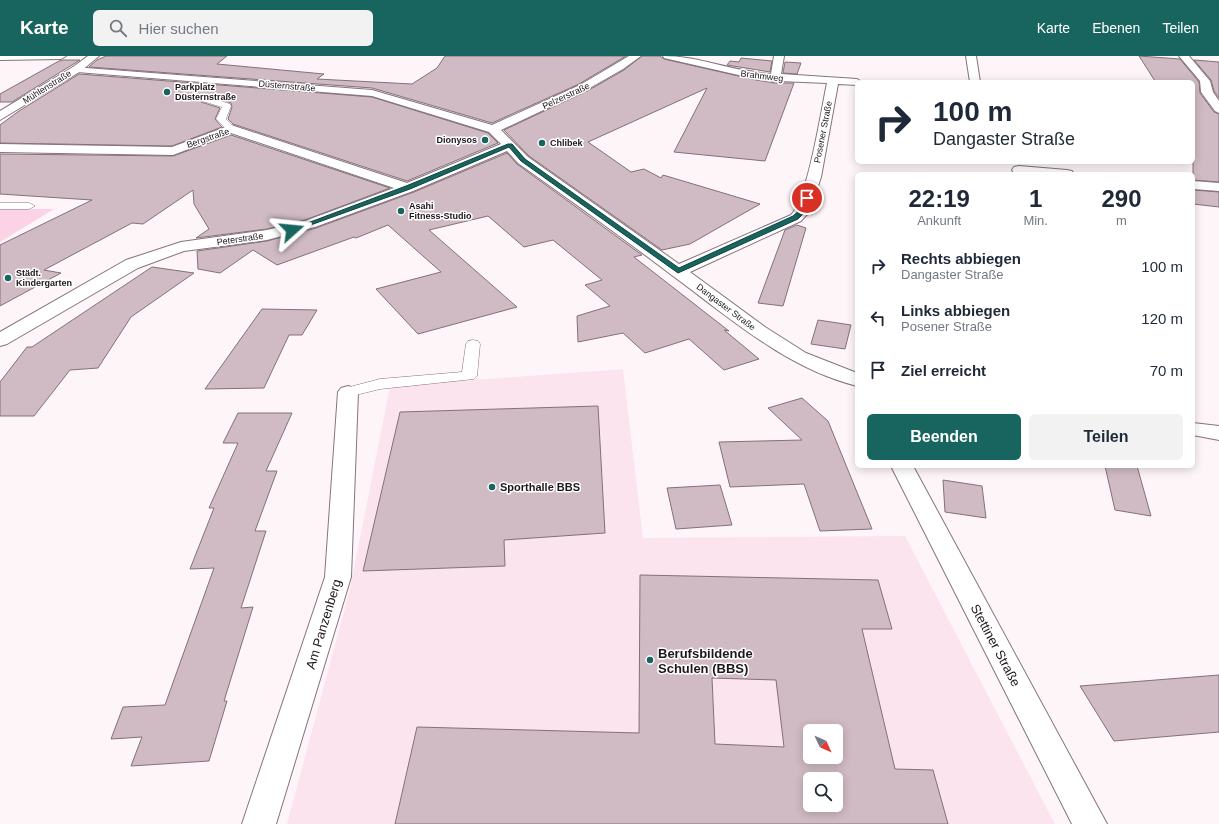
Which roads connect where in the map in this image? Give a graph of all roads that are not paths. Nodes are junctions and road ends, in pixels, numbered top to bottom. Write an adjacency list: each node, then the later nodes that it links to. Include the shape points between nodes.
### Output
1 (61, 56): 8 (street)
2 (94, 56): 9 (street, Mühlenstraße)
3 (636, 56): 20 (street, Pelzerstraße, via 601,79)
4 (668, 56): 10 (street, Brahmweg, via 738,73)
5 (779, 56): 10 (street)
6 (971, 56): 11 (street)
7 (1184, 56): 15 (street, via 1205,80)
8 (0, 57)
9 (77, 69): 18 (street, Mühlenstraße); 20 (street, Düsternstraße, via 372,93)
10 (775, 78): 12 (street, Brahmweg)
11 (975, 80)
12 (833, 82): 13 (street, Brahmweg); 30 (street, Posener Straße, via 814,177 803,211 796,218)
13 (855, 82)
14 (1195, 91): 15 (street)
15 (1207, 92): 17 (street)
16 (205, 99): 19 (lane, via 227,106 221,119)
17 (1219, 109)
18 (0, 116)
19 (232, 129): 22 (street, Bergstraße, via 173,151); 27 (street, Bergstraße)
20 (493, 129): 21 (street, Dangaster Straße)
21 (510, 145): 27 (street, Peterstraße); 30 (street, Dangaster Straße, via 523,160)
22 (0, 148)
23 (1019, 169): 24 (street)
24 (1048, 172)
25 (1195, 184): 26 (street)
26 (1219, 187)
27 (408, 188): 31 (street, Peterstraße, via 292,230 180,247 132,264)
28 (0, 206): 29 (lane)
29 (29, 206)
30 (678, 271): 33 (street, Dangaster Straße, via 758,331 799,357)
31 (0, 340)
32 (473, 344): 34 (lane, via 469,376 380,384)
33 (855, 380)
34 (348, 392): 38 (street, Am Panzenberg, via 338,576)
35 (1195, 429): 36 (street)
36 (1219, 433)
37 (903, 468): 39 (street, Stettiner Straße)
38 (259, 824)
39 (1090, 824)

